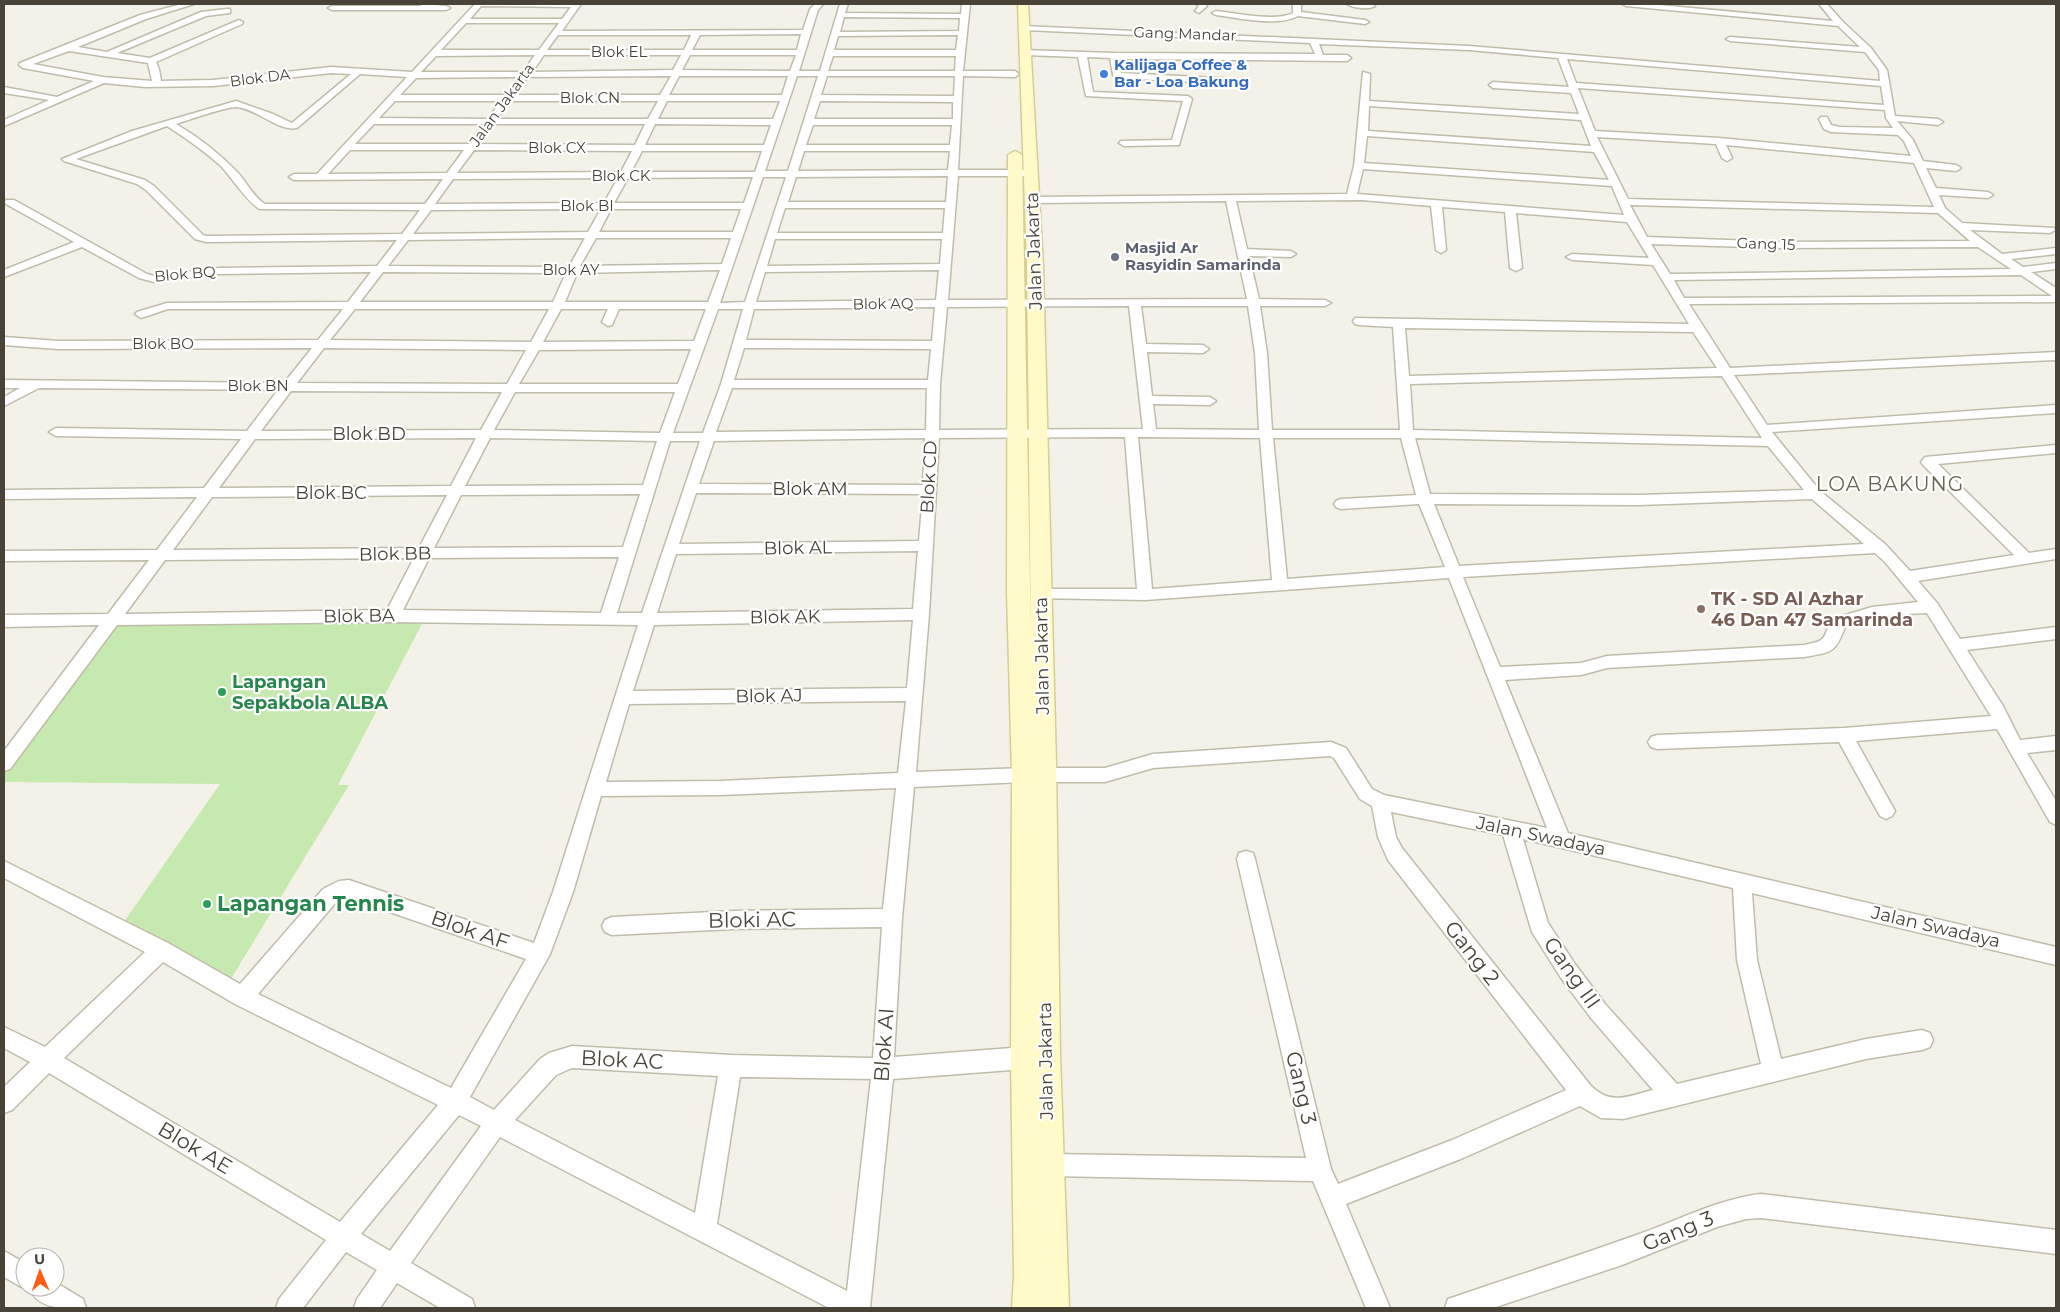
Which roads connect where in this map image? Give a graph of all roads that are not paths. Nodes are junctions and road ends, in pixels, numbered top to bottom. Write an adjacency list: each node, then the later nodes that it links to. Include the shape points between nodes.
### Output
1 (190, 4): 40 (street, via 143,17)
2 (479, 4): 3 (street); 26 (street)
3 (577, 4): 27 (street, Jalan Jakarta)
4 (819, 4): 35 (street)
5 (844, 4): 22 (street)
6 (895, 4): 23 (street)
7 (918, 4): 24 (street)
8 (966, 4): 25 (street, Blok CD)
9 (1013, 4): 61 (main road, Jalan Jakarta)
10 (1024, 4): 32 (main road, Jalan Jakarta)
11 (1296, 4): 21 (street)
12 (1351, 4): 16 (street)
13 (1626, 4): 30 (street)
14 (1823, 4): 30 (street)
15 (424, 6): 17 (street); 18 (street)
16 (1371, 6)
17 (332, 8)
18 (446, 8)
19 (227, 12): 49 (street, via 204,14)
20 (1216, 13): 31 (street)
21 (1296, 14): 29 (street); 31 (street)
22 (842, 15): 23 (street); 37 (street)
23 (892, 15): 24 (street)
24 (916, 15): 25 (street)
25 (965, 16): 36 (street, Blok CD)
26 (463, 21): 27 (street); 46 (street)
27 (564, 21): 33 (street, Jalan Jakarta)
28 (239, 22): 55 (street)
29 (1365, 22)
30 (1840, 24): 41 (street)
31 (1252, 27): 32 (street, Gang Mandar); 39 (street, Gang Mandar)
32 (1025, 28): 45 (main road, Jalan Jakarta)
33 (556, 32): 34 (street); 43 (street, Jalan Jakarta)
34 (697, 32): 35 (street); 42 (street)
35 (806, 32): 44 (street)
36 (963, 33): 37 (street); 48 (street, Blok CD)
37 (836, 34): 47 (street)
38 (1730, 39): 41 (street)
39 (1313, 40): 51 (street, Gang Mandar); 53 (street)
40 (68, 48): 49 (street); 65 (street, via 23,65)
41 (1868, 50): 68 (street, via 1883,70)
42 (689, 51): 43 (street, Blok EL); 44 (street, Blok EL); 57 (street)
43 (542, 52): 46 (street, Blok EL); 64 (street, Jalan Jakarta)
44 (801, 52): 58 (street)
45 (1026, 52): 50 (street); 61 (main road, Jalan Jakarta)
46 (436, 53): 63 (street)
47 (829, 53): 48 (street); 59 (street)
48 (960, 53): 60 (street, Blok CD)
49 (108, 54): 55 (street)
50 (1082, 55): 52 (street); 96 (street, via 1089,94 1188,99 1176,143)
51 (1561, 55): 68 (street, Gang Mandar); 70 (street)
52 (1114, 56): 53 (street); 66 (street, via 1117,75)
53 (1320, 58): 54 (street)
54 (1348, 58)
55 (151, 61): 67 (street, via 156,69)
56 (358, 72): 63 (street, Blok DA); 67 (street, Blok DA, via 331,70 230,82); 91 (street, via 294,126 234,104)
57 (677, 73): 58 (street, Blok DA); 64 (street, Blok DA); 74 (street)
58 (797, 74): 59 (street, Blok DA); 75 (street)
59 (818, 74): 60 (street, Blok DA); 76 (street)
60 (959, 74): 61 (street, Blok DA); 78 (street, Blok CD)
61 (1020, 74): 109 (main road, Jalan Jakarta)
62 (1366, 74): 79 (street)
63 (415, 75): 64 (street, Blok DA); 72 (street)
64 (525, 75): 73 (street, Jalan Jakarta)
65 (103, 80): 67 (street, Blok DA); 77 (street, Blok DA)
66 (1234, 81)
67 (157, 84)
68 (1885, 84): 80 (street)
69 (1493, 85): 70 (street)
70 (1572, 88): 80 (street); 81 (street)
71 (4, 90): 77 (street)
72 (394, 98): 73 (street, Blok CN); 84 (street)
73 (507, 98): 74 (street, Blok CN); 85 (street, Jalan Jakarta)
74 (664, 98): 75 (street, Blok CN); 86 (street)
75 (786, 98): 87 (street)
76 (816, 98): 78 (street); 88 (street)
77 (56, 99): 83 (street, Blok DA)
78 (958, 99): 89 (street, Blok CD)
79 (1364, 102): 81 (street); 93 (street)
80 (1890, 113): 90 (street); 92 (street)
81 (1585, 117): 94 (street)
82 (1824, 119): 92 (street, via 1831,129)
83 (6, 120)
84 (371, 121): 85 (street); 98 (street)
85 (490, 121): 86 (street); 99 (street, Jalan Jakarta)
86 (652, 121): 87 (street); 97 (street)
87 (777, 122): 100 (street)
88 (809, 122): 89 (street); 101 (street)
89 (958, 122): 102 (street, Blok CD)
90 (1938, 122)
91 (168, 123): 105 (street); 130 (street, Blok BI, via 227,166 259,206)
92 (1902, 132): 106 (street)
93 (1363, 133): 103 (street); 107 (street)
94 (1591, 134): 95 (street); 103 (street)
95 (1719, 141): 104 (street); 106 (street)
96 (1124, 143)
97 (638, 147): 99 (street, Blok CX); 100 (street, Blok CX); 114 (street)
98 (346, 148): 99 (street, Blok CX); 116 (street)
99 (471, 148): 112 (street, Jalan Jakarta)
100 (768, 148): 113 (street)
101 (801, 148): 102 (street); 110 (street)
102 (954, 148): 111 (street, Blok CD)
103 (1597, 149): 117 (street)
104 (1727, 158)
105 (67, 159): 141 (street, via 141,182 199,237)
106 (1918, 162): 108 (street); 118 (street)
107 (1359, 166): 117 (street); 120 (street)
108 (1956, 168)
109 (1023, 173): 111 (street); 122 (main road, Jalan Jakarta); 166 (main road, Jalan Jakarta)
110 (786, 174): 111 (street); 113 (street, Blok CK); 126 (street)
111 (952, 174): 127 (street, Blok CD)
112 (451, 175): 114 (street, Blok CK); 116 (street, Blok CK); 130 (street, Jalan Jakarta)
113 (760, 175): 114 (street, Blok CK); 129 (street)
114 (624, 176): 128 (street)
115 (294, 177): 116 (street, Blok CK)
116 (320, 177)
117 (1616, 183): 124 (street)
118 (1932, 191): 119 (street); 132 (street)
119 (1988, 195)
120 (1351, 197): 121 (street); 125 (street)
121 (1230, 198): 122 (street); 147 (street)
122 (1033, 200): 166 (main road, Jalan Jakarta)
123 (10, 202): 143 (street, Blok BQ)
124 (1623, 202): 132 (street); 133 (street)
125 (1436, 203): 131 (street); 145 (street)
126 (780, 205): 127 (street); 139 (street)
127 (950, 205): 140 (street, Blok CD)
128 (609, 206): 129 (street, Blok BI); 130 (street, Blok BI); 136 (street)
129 (747, 206): 137 (street)
130 (427, 207): 138 (street, Jalan Jakarta)
131 (1510, 209): 133 (street); 155 (street)
132 (1941, 210): 134 (street)
133 (1631, 219): 142 (street)
134 (1959, 226): 135 (street); 144 (street)
135 (2050, 230)
136 (592, 235): 137 (street); 138 (street); 158 (street)
137 (738, 235): 153 (street)
138 (406, 236): 141 (street); 156 (street, Jalan Jakarta)
139 (771, 236): 140 (street); 159 (street)
140 (948, 236): 154 (street, Blok CD)
141 (206, 239)
142 (1643, 240): 144 (street, Gang 15, via 1782,245); 151 (street)
143 (84, 242): 156 (street, Blok BQ, via 154,279 219,271); 161 (street)
144 (1980, 244): 150 (street)
145 (1441, 250)
146 (2056, 251): 150 (street)
147 (1243, 252): 148 (street); 170 (street)
148 (1291, 254)
149 (1572, 257): 151 (street)
150 (2001, 257): 160 (street)
151 (1655, 262): 162 (street)
152 (2056, 266): 160 (street)
153 (727, 267): 158 (street, Blok AY); 175 (street)
154 (945, 268): 159 (street); 167 (street, Blok CD)
155 (1516, 268)
156 (380, 269): 157 (street, Blok BQ); 169 (street, Jalan Jakarta)
157 (415, 269): 158 (street, Blok AY)
158 (573, 270): 173 (street)
159 (760, 270): 172 (street)
160 (2024, 271): 162 (street); 163 (street)
161 (4, 274)
162 (1665, 277): 165 (street)
163 (2056, 293)
164 (2056, 299): 165 (street)
165 (1681, 301): 180 (street)
166 (1026, 302): 167 (street, Blok AQ); 168 (street, Blok AQ); 205 (main road, Jalan Jakarta)
167 (941, 303): 172 (street, Blok AQ); 185 (street, Blok CD)
168 (1135, 303): 170 (street, Blok AQ); 187 (street)
169 (352, 304): 173 (street, Blok AQ); 176 (street, Blok AQ, via 167,306); 182 (street, Jalan Jakarta)
170 (1254, 304): 171 (street, Blok AQ); 209 (street)
171 (1325, 304)
172 (744, 305): 175 (street, Blok AQ); 183 (street)
173 (557, 306): 174 (street, Blok AQ); 186 (street)
174 (615, 306): 175 (street, Blok AQ); 178 (street)
175 (717, 306): 184 (street)
176 (141, 314)
177 (1359, 321): 179 (street)
178 (608, 322)
179 (1399, 324): 180 (street); 191 (street)
180 (1697, 328): 190 (street)
181 (4, 341): 182 (street, Blok BO, via 58,345)
182 (322, 344): 186 (street, Blok BO); 196 (street, Jalan Jakarta)
183 (738, 344): 185 (street); 194 (street)
184 (699, 345): 186 (street, Blok BO); 198 (street)
185 (937, 345): 195 (street, Blok CD)
186 (533, 346): 197 (street)
187 (1141, 348): 188 (street); 199 (street)
188 (1202, 349)
189 (2056, 356): 190 (street)
190 (1726, 372): 191 (street); 212 (street)
191 (1404, 380): 210 (street)
192 (4, 384): 193 (street, Blok BN)
193 (37, 384): 196 (street, Blok BN); 200 (street)
194 (727, 384): 195 (street); 213 (street)
195 (934, 384): 204 (street, Blok CD)
196 (288, 386): 197 (street, Blok BN); 211 (street, Jalan Jakarta)
197 (513, 388): 198 (street, Blok BN); 208 (street)
198 (684, 388): 214 (street)
199 (1147, 400): 201 (street); 207 (street)
200 (4, 402)
201 (1210, 402)
202 (2056, 409): 212 (street)
203 (56, 432): 211 (street)
204 (932, 433): 205 (street); 213 (street); 218 (street, Blok CD)
205 (1028, 433): 206 (street); 237 (main road, Jalan Jakarta); 257 (main road, Jalan Jakarta, via 1018,592)
206 (1131, 433): 207 (street); 238 (street)
207 (1150, 433): 209 (street)
208 (485, 434): 211 (street, Blok BD); 214 (street); 219 (street)
209 (1266, 434): 210 (street); 236 (street)
210 (1407, 434): 212 (street); 223 (street)
211 (252, 435): 221 (street, Jalan Jakarta)
212 (1768, 435): 222 (street)
213 (710, 436): 214 (street); 216 (street)
214 (669, 437): 217 (street)
215 (2056, 449): 233 (street, via 1928,462)
216 (690, 488): 218 (street, Blok AM); 227 (street)
217 (648, 489): 219 (street); 228 (street)
218 (930, 490): 225 (street, Blok CD)
219 (455, 492): 221 (street, Blok BC); 229 (street)
220 (4, 494): 221 (street, Blok BC)
221 (208, 494): 232 (street, Jalan Jakarta)
222 (1815, 494): 223 (street, via 1640,500); 226 (street)
223 (1425, 499): 224 (street); 234 (street)
224 (1342, 504)
225 (925, 546): 227 (street, Blok AL); 240 (street, Blok CD)
226 (1880, 548): 234 (street); 235 (street)
227 (670, 549): 243 (street)
228 (628, 552): 229 (street, Blok BB); 242 (street)
229 (425, 554): 232 (street, Blok BB); 241 (street)
230 (2056, 554): 233 (street)
231 (4, 556): 232 (street, Blok BB)
232 (161, 556): 244 (street, Jalan Jakarta)
233 (2025, 558): 235 (street)
234 (1454, 572): 236 (street); 248 (street)
235 (1908, 577): 239 (street)
236 (1280, 585): 238 (street)
237 (1042, 594): 238 (street); 257 (main road, Jalan Jakarta)
238 (1145, 594)
239 (1931, 607): 247 (street); 248 (street, via 1857,615 1838,623 1831,642 1825,647 1804,651 1606,662 1581,669)
240 (921, 614): 243 (street, Blok AK); 249 (street, Blok CD)
241 (392, 616): 242 (street, Blok BA); 244 (street, Blok BA)
242 (611, 618): 243 (street, Blok AK)
243 (643, 619): 250 (street)
244 (111, 620): 245 (street, Blok BA); 256 (street, Jalan Jakarta)
245 (6, 623)
246 (2056, 633): 247 (street)
247 (1957, 646): 251 (street)
248 (1495, 674): 264 (street)
249 (915, 694): 250 (street, Blok AJ); 258 (street, Blok CD)
250 (624, 698): 259 (street)
251 (2001, 722): 252 (street); 255 (street)
252 (1844, 735): 253 (street); 261 (street)
253 (1657, 742)
254 (2056, 743): 255 (street)
255 (2015, 747): 262 (street)
256 (4, 764)
257 (1034, 776): 258 (street, Jalan Swadaya); 260 (street, Jalan Swadaya, via 1106,775 1153,761 1331,749 1340,753 1366,794); 276 (main road, Jalan Jakarta); 286 (main road, Jalan Jakarta)
258 (905, 781): 259 (street, Jalan Swadaya); 268 (street, Blok AI)
259 (594, 789): 271 (street, via 563,892)
260 (1380, 802): 263 (street, Jalan Swadaya); 281 (street, Gang 2, via 1394,854)
261 (1886, 811)
262 (2056, 817)
263 (1510, 829): 264 (street, Jalan Swadaya); 282 (street, Gang III, via 1539,926 1598,1011)
264 (1561, 839): 267 (street, Jalan Swadaya)
265 (1246, 859): 287 (street, Gang 3)
266 (4, 869): 270 (street)
267 (1742, 881): 272 (street, Jalan Swadaya); 280 (street, via 1747,960)
268 (892, 918): 269 (street, Bloki AC, via 733,920); 279 (street, Blok AI)
269 (612, 926)
270 (161, 950): 273 (street); 277 (street)
271 (540, 954): 273 (street, Blok AF, via 349,889 339,890 330,895); 284 (street)
272 (2056, 956)
273 (242, 997): 284 (street)
274 (4, 1037): 277 (street, Blok AE)
275 (1922, 1040): 280 (street, Gang 2)
276 (1026, 1058): 279 (street, Blok AC); 302 (main road, Jalan Jakarta)
277 (47, 1060): 283 (street); 290 (street, Blok AE)
278 (731, 1066): 279 (street, Blok AC); 285 (street, Blok AC, via 572,1057 548,1067); 289 (street)
279 (883, 1069): 301 (street, Blok AI)
280 (1773, 1070): 282 (street, Gang 2)
281 (1583, 1094): 282 (street, Gang 2, via 1593,1103 1610,1110); 288 (street)
282 (1673, 1096)
283 (4, 1102)
284 (460, 1104): 285 (street); 290 (street)
285 (491, 1121): 289 (street); 293 (street, Blok AC)
286 (1049, 1165): 287 (street); 303 (main road, Jalan Jakarta)
287 (1320, 1170): 288 (street, Gang 3)
288 (1332, 1198): 304 (street, Gang 3)
289 (704, 1231): 300 (street)
290 (343, 1237): 293 (street, Blok AE); 297 (street)
291 (2056, 1242): 305 (street, Gang 3, via 1761,1206 1728,1211 1647,1244)
292 (4, 1263): 294 (street)
293 (394, 1266): 298 (street, Blok AC); 299 (street, Blok AE)
294 (15, 1270)
295 (56, 1297): 296 (street)
296 (74, 1308)
297 (288, 1308)
298 (366, 1308)
299 (463, 1308)
300 (854, 1308)
301 (858, 1308)
302 (1029, 1308)
303 (1052, 1308)
304 (1378, 1308)
305 (1457, 1308)

